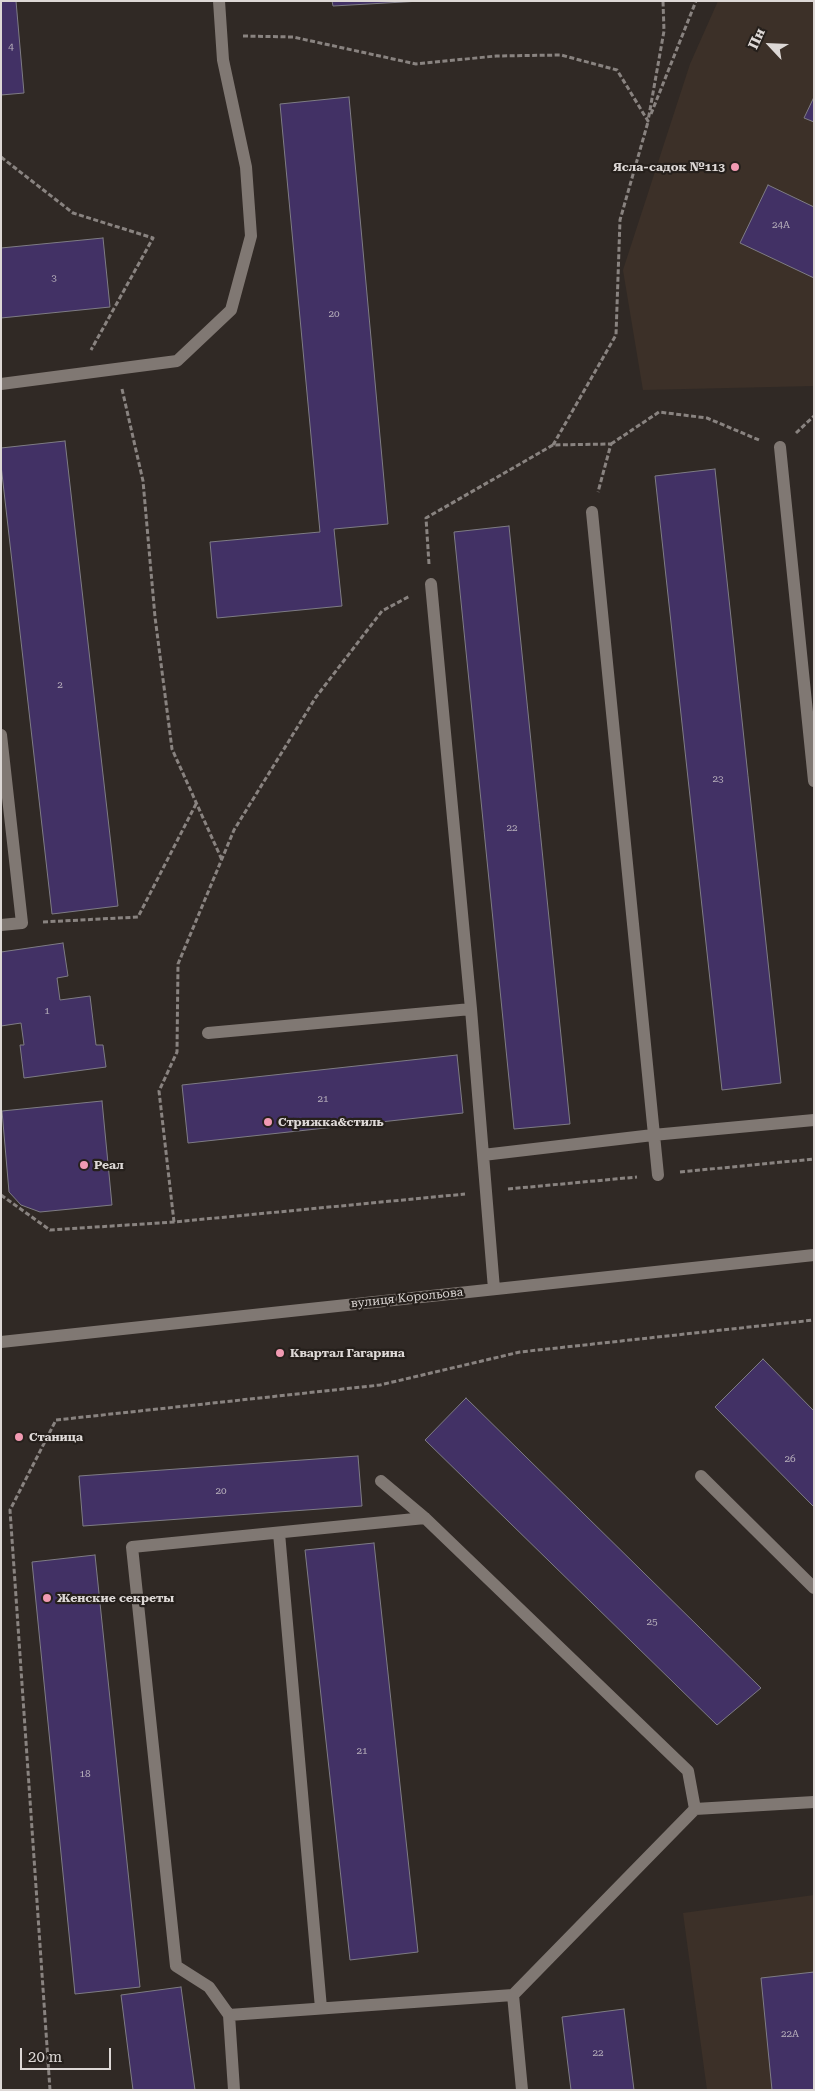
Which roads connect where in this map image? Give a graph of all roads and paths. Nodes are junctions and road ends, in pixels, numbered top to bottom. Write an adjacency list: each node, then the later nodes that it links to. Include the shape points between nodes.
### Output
1 (219, 1): 4 (street)
2 (663, 1): 5 (path, via 664,31)
3 (696, 1): 5 (path)
4 (222, 39): 5 (path, via 236,35 293,38 416,64 496,56 561,55 618,70); 7 (street, via 246,167 251,236 231,310 177,361)
5 (648, 122): 12 (path, via 620,220 616,335)
6 (1, 157): 8 (path, via 73,213 153,238 93,349)
7 (118, 369): 8 (street); 18 (path, via 143,481 155,617 172,750)
8 (61, 376): 9 (street)
9 (1, 384)
10 (814, 416): 13 (path)
11 (611, 444): 12 (path); 13 (path, via 659,412 707,418); 14 (path)
12 (553, 445): 15 (path, via 426,518)
13 (780, 447): 17 (street)
14 (592, 512): 25 (street)
15 (431, 584): 19 (path, via 382,611 316,697 234,830); 22 (street)
16 (1, 735): 20 (street)
17 (814, 781)
18 (196, 804): 19 (path); 20 (path, via 138,918)
19 (222, 860): 30 (path, via 178,964 176,1052 158,1091)
20 (22, 923): 21 (street)
21 (1, 925)
22 (471, 1009): 23 (street); 26 (street)
23 (208, 1033)
24 (814, 1120): 25 (street)
25 (653, 1135): 26 (street); 27 (street)
26 (483, 1156): 28 (street)
27 (658, 1175)
28 (485, 1192): 30 (path); 32 (street)
29 (1, 1195): 30 (path, via 50,1230)
30 (174, 1222)
31 (814, 1254): 32 (street, вулиця Корольова)
32 (494, 1289): 34 (street, вулиця Корольова)
33 (814, 1320): 45 (path, via 520,1352 380,1385 56,1420 10,1510)
34 (1, 1342)
35 (701, 1476): 39 (street)
36 (381, 1481): 37 (street)
37 (426, 1518): 38 (street); 41 (street, via 688,1771)
38 (279, 1533): 43 (street); 44 (street, via 132,1547 176,1966 209,1986)
39 (814, 1588)
40 (814, 1802): 41 (street)
41 (695, 1809): 42 (street)
42 (512, 1995): 43 (street); 47 (street)
43 (321, 2008): 44 (street)
44 (230, 2015): 46 (street)
45 (50, 2090)
46 (234, 2090)
47 (522, 2090)

